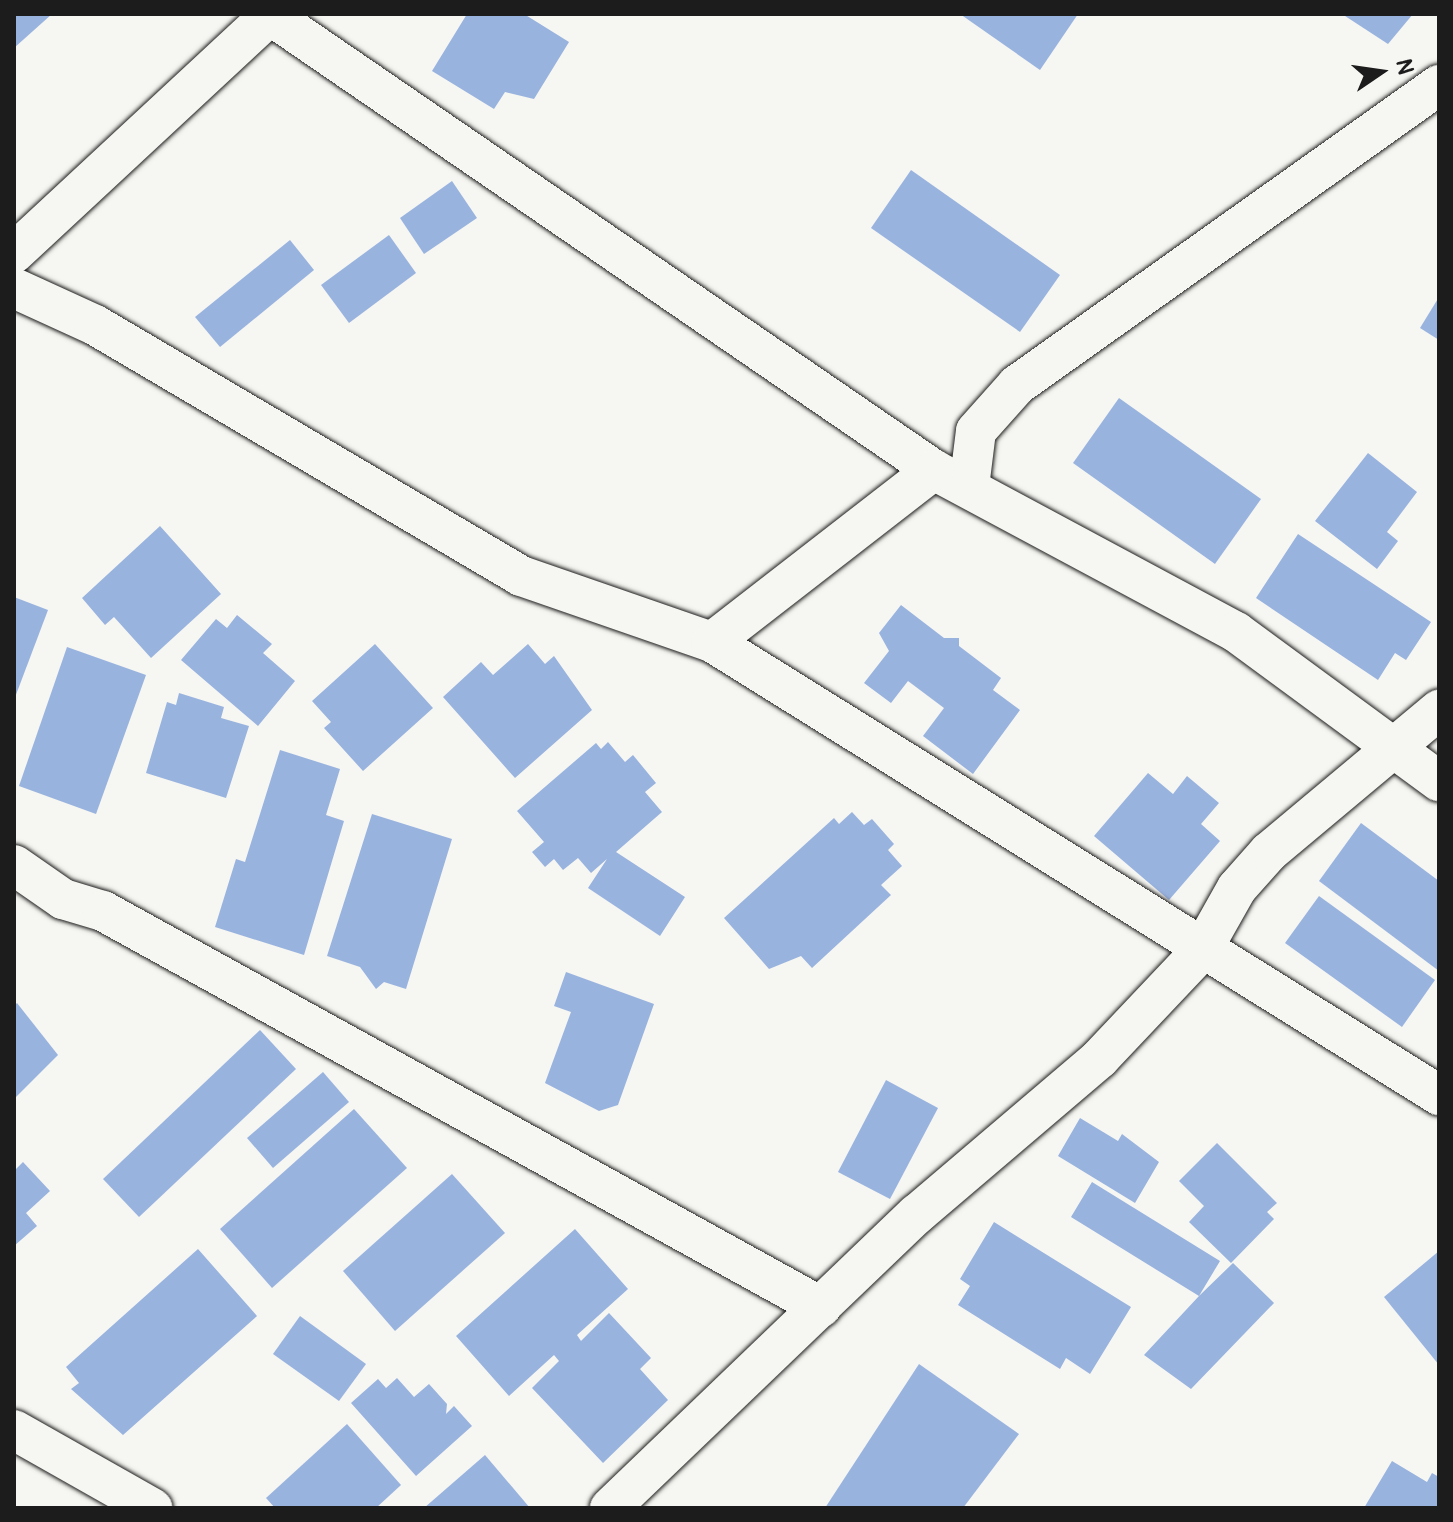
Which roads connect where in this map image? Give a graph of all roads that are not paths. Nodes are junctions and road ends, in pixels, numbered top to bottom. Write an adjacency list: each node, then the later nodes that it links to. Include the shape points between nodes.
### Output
1 (271, 14): 3 (street); 5 (street)
2 (1439, 85): 6 (street, via 1017,385 976,431)
3 (14, 253)
4 (14, 288): 7 (street, via 95,325 521,576)
5 (934, 470): 6 (street); 7 (street)
6 (969, 487): 9 (street, via 1236,632)
7 (712, 642): 12 (street, via 1016,825)
8 (1439, 710): 9 (street)
9 (1396, 747): 10 (street); 12 (street, via 1269,852 1237,888)
10 (1439, 781)
11 (14, 865): 14 (street, via 63,899 103,911)
12 (1202, 950): 13 (street); 14 (street, via 1099,1059)
13 (1439, 1095)
14 (821, 1307): 16 (street)
15 (14, 1430): 17 (street)
16 (621, 1505)
17 (152, 1508)

